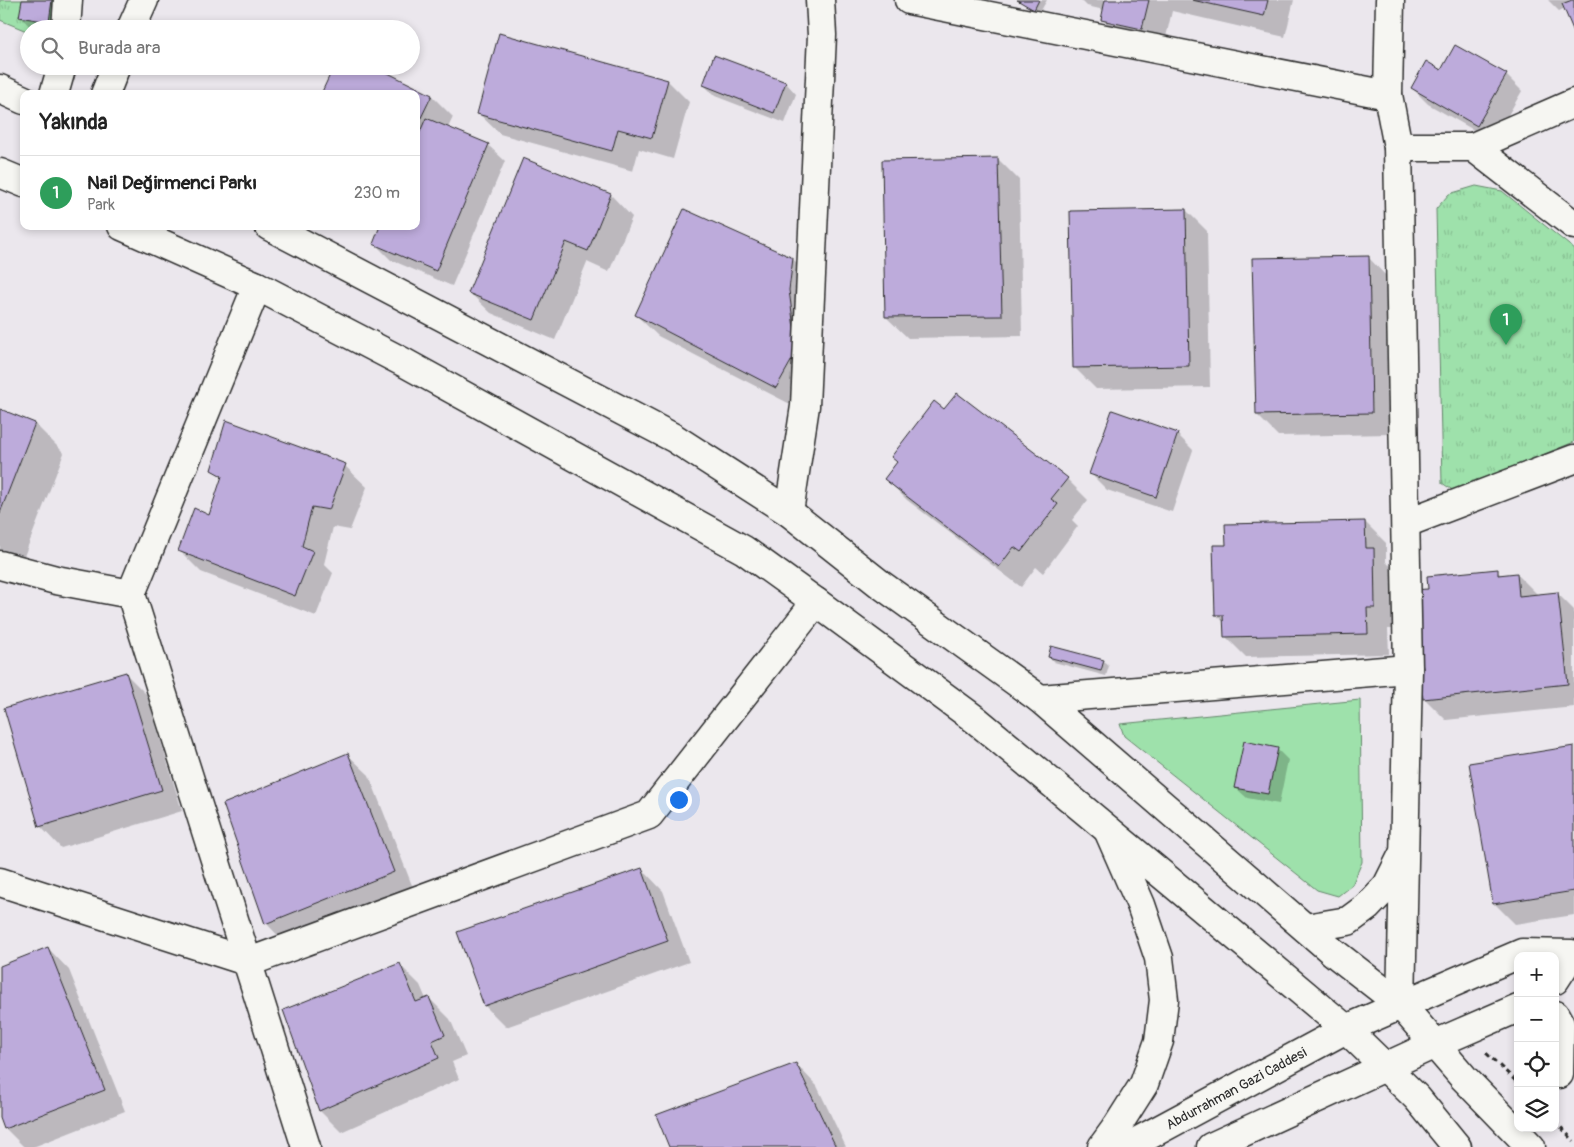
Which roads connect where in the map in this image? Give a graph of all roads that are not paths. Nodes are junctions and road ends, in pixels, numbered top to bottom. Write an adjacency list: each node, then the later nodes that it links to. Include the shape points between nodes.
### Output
1 (68, 0): 6 (street)
2 (144, 0): 7 (street)
3 (820, 0): 25 (street, via 822,35 804,406)
4 (912, 0): 13 (street)
5 (1390, 0): 13 (street)
6 (67, 20)
7 (135, 20)
8 (59, 75): 11 (street)
9 (112, 75): 12 (street)
10 (0, 90): 14 (street)
11 (55, 90)
12 (107, 90)
13 (1388, 95): 17 (street)
14 (20, 98)
15 (1574, 103): 16 (street)
16 (1473, 147): 17 (street); 20 (street)
17 (1398, 148): 26 (street)
18 (0, 173): 19 (street)
19 (20, 181)
20 (1574, 225)
21 (131, 230): 23 (street)
22 (277, 230): 25 (street, via 674,438)
23 (256, 286): 28 (street); 29 (street, via 736,546)
24 (1574, 459): 26 (street)
25 (789, 512): 31 (street, via 880,584)
26 (1406, 523): 30 (street)
27 (0, 565): 28 (street, via 56,580)
28 (131, 594): 37 (street)
29 (816, 602): 32 (street, via 976,720); 37 (street, via 649,815)
30 (1408, 669): 31 (street); 33 (street)
31 (1040, 699): 35 (street)
32 (1108, 830): 42 (street); 47 (street, via 1142,905 1159,958 1164,1000 1159,1041 1144,1084)
33 (1404, 851): 35 (street, via 1386,886 1348,922); 39 (street)
34 (0, 882): 37 (street)
35 (1306, 928): 39 (street)
36 (1573, 954): 38 (street); 39 (street, Abdurrahman Gazi Caddesi, via 1522,953)
37 (248, 962): 46 (street)
38 (1559, 974)
39 (1401, 1005): 42 (street, Abdurrahman Gazi Caddesi); 43 (street)
40 (1514, 1010): 43 (street)
41 (1559, 1022): 45 (street)
42 (1346, 1030): 44 (street); 48 (street, Abdurrahman Gazi Caddesi)
43 (1435, 1044): 44 (street); 51 (street)
44 (1384, 1067): 49 (street); 50 (street, via 1417,1098)
45 (1559, 1074)
46 (306, 1147)
47 (1102, 1147)
48 (1127, 1147)
49 (1211, 1147)
50 (1457, 1147)
51 (1531, 1147)

